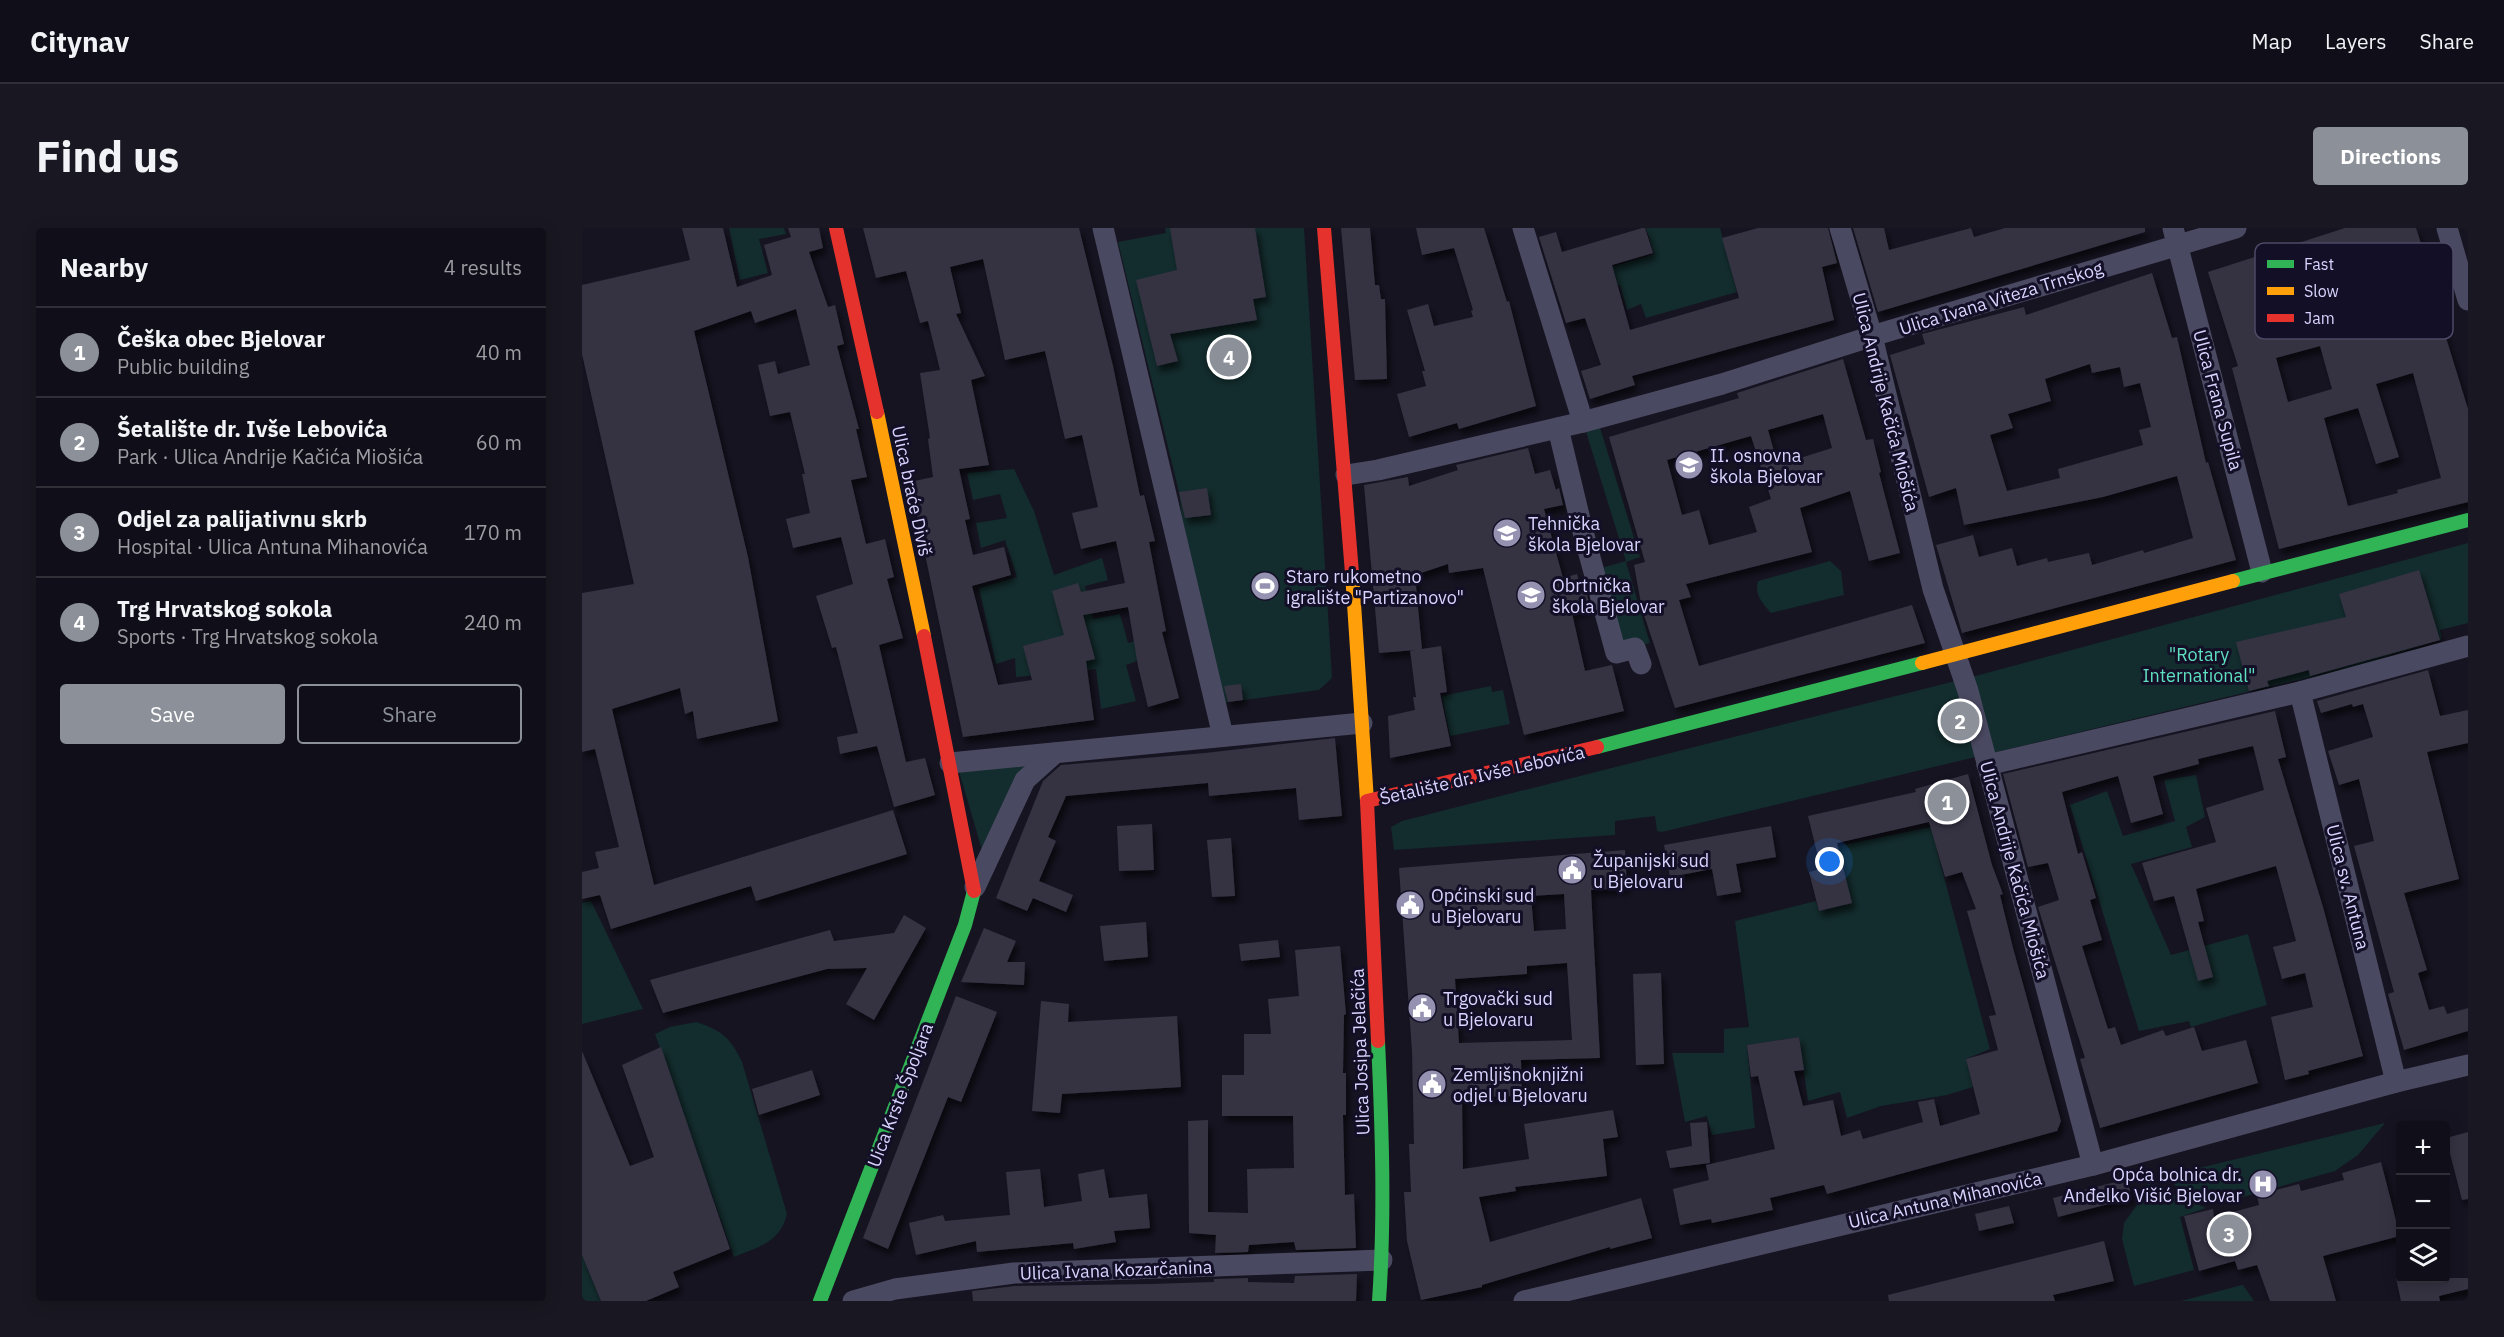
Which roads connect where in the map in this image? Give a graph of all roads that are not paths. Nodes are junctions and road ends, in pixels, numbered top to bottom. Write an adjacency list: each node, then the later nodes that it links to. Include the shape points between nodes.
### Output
1 (836, 228): 24 (main road, Ulica braće Diviš)
2 (1103, 228): 22 (street)
3 (1324, 228): 14 (main road, Ulica Josipa Jelačića)
4 (1523, 228): 13 (street)
5 (1840, 228): 12 (street, Ulica Andrije Kačića Miošića)
6 (2236, 228): 8 (street, Ulica Ivana Viteza Trnskog)
7 (2447, 228): 9 (street)
8 (2175, 236): 12 (street, Ulica Ivana Viteza Trnskog); 16 (street, Ulica Frana Supila)
9 (2451, 243)
10 (2453, 249): 11 (street)
11 (2468, 300)
12 (1872, 336): 13 (street, Ulica Ivana Viteza Trnskog, via 1722,384); 18 (street, Ulica Andrije Kačića Miošića, via 1933,589)
13 (1571, 425): 14 (street, Ulica Ivana Viteza Trnskog); 19 (street, via 1582,528 1616,653 1635,648)
14 (1346, 475): 21 (main road, Ulica Josipa Jelačića)
15 (2468, 520): 16 (main road, Šetalište dr. Ivše Lebovića)
16 (2262, 572): 18 (main road, Šetalište dr. Ivše Lebovića)
17 (2468, 646): 20 (street)
18 (1956, 654): 25 (street, Ulica Andrije Kačića Miošića); 26 (main road, Šetalište dr. Ivše Lebovića, via 1636,739)
19 (1641, 663)
20 (2300, 692): 25 (street); 29 (street, Ulica sv. Antuna)
21 (1362, 723): 22 (street); 26 (main road, Ulica Josipa Jelačića)
22 (1223, 736): 23 (street)
23 (1055, 753): 24 (street); 27 (street, Uica Krste Špoljara, via 1024,780)
24 (950, 763): 27 (main road, Uica Krste Špoljara)
25 (1987, 765): 30 (street, Ulica Andrije Kačića Miošića)
26 (1368, 801): 31 (main road, Ulica Josipa Jelačića, via 1382,1126)
27 (975, 887): 32 (main road, Uica Krste Špoljara, via 965,925)
28 (2468, 1065): 29 (street, Ulica Antuna Mihanovića)
29 (2396, 1082): 30 (street, Ulica Antuna Mihanovića)
30 (2093, 1166): 35 (street, Ulica Antuna Mihanovića)
31 (1382, 1260): 33 (street, Ulica Ivana Kozarčanina, via 1014,1273 895,1289); 34 (main road, Ulica Josipa Jelačića)
32 (820, 1301)
33 (853, 1301)
34 (1380, 1301)
35 (1524, 1301)

